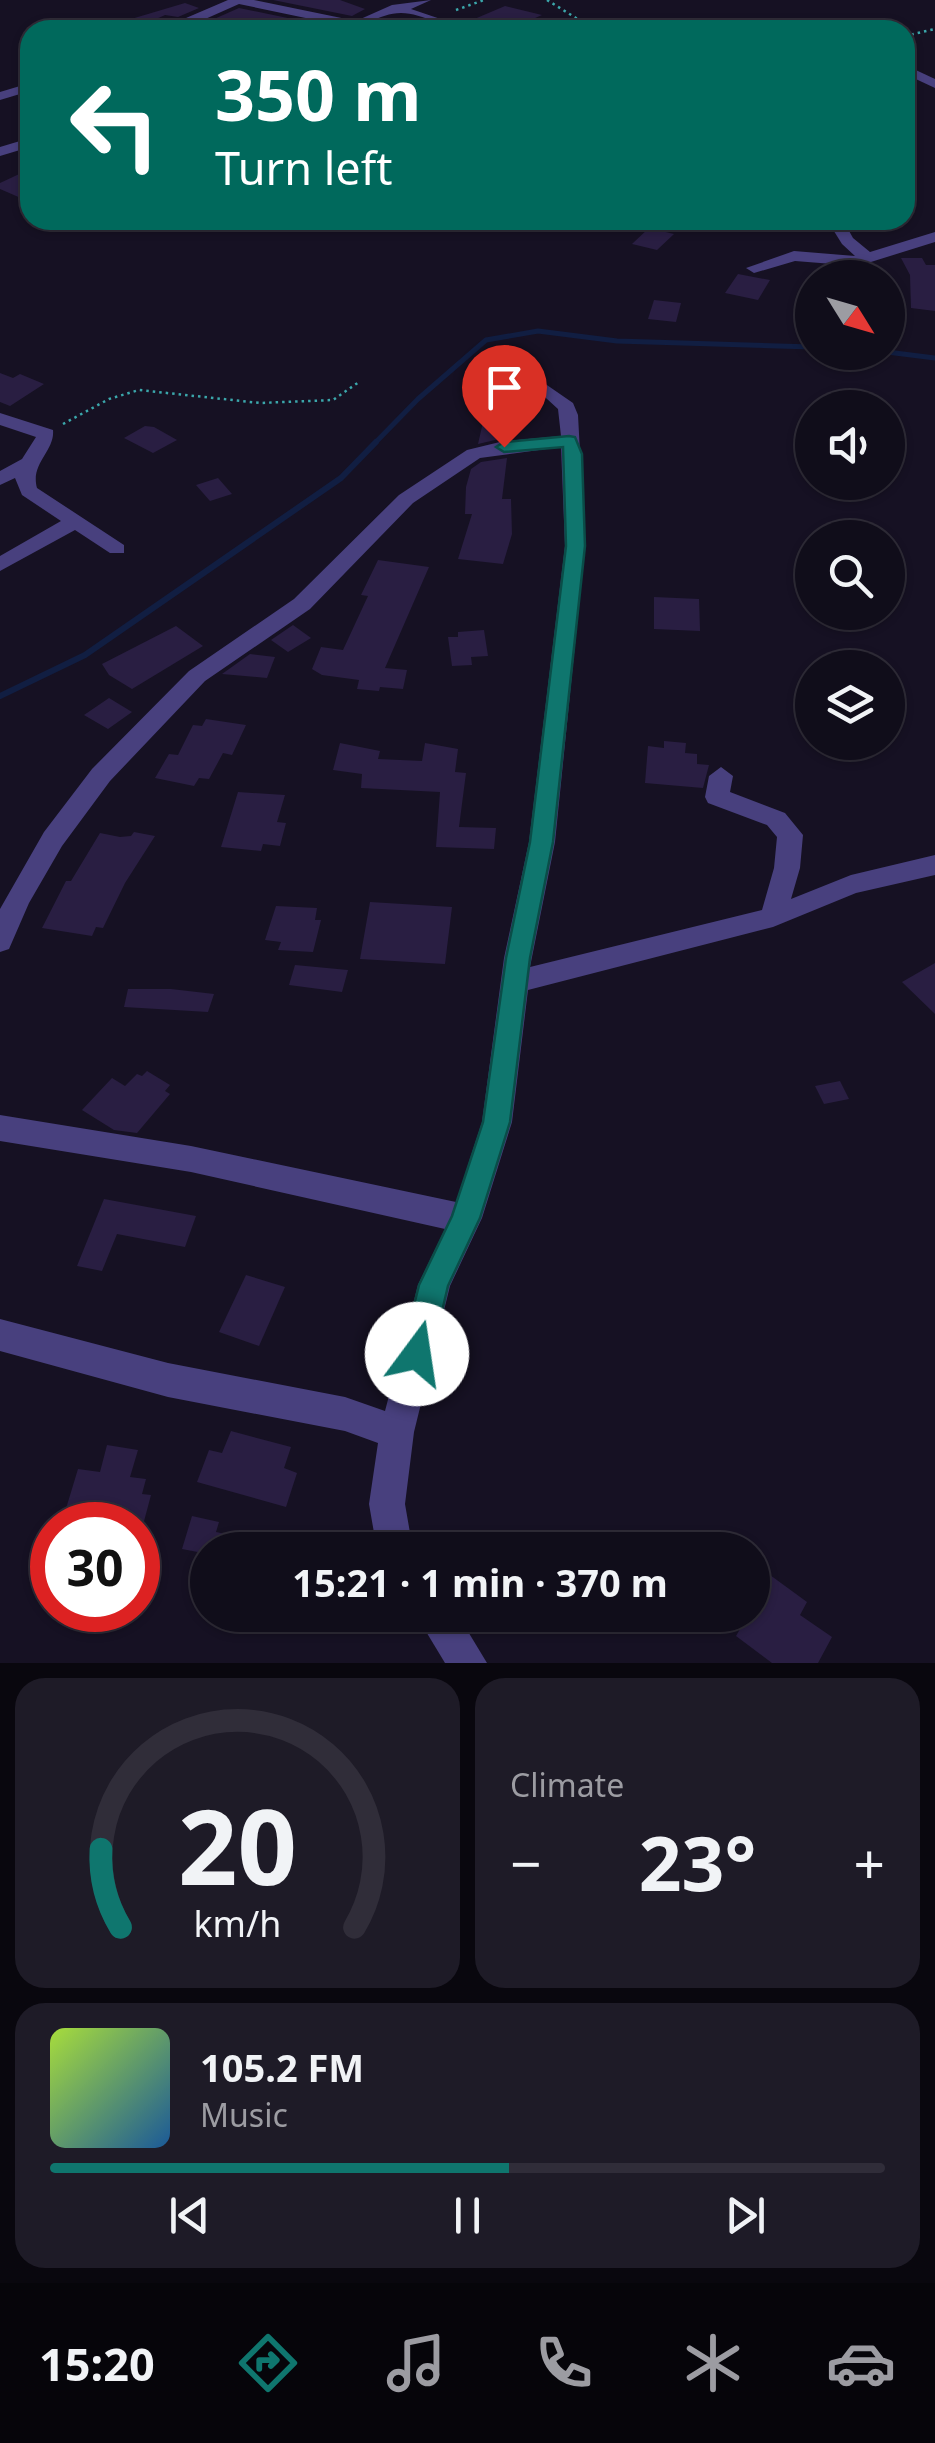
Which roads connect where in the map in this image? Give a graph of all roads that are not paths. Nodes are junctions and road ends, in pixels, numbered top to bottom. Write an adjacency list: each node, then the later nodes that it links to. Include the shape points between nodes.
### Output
1 (238, 0): 4 (street); 5 (street)
2 (425, 0): 3 (street)
3 (396, 8): 6 (street); 7 (street)
4 (193, 20)
5 (319, 20)
6 (370, 20)
7 (435, 20)
8 (841, 230): 10 (street)
9 (935, 237): 10 (street)
10 (866, 258): 11 (street, via 794,256)
11 (754, 268)
12 (544, 388): 14 (street, via 566,407)
13 (0, 419): 15 (street, via 46,434)
14 (569, 441): 23 (street, via 474,454 406,500 302,604 206,668 102,776 52,839); 24 (street, via 575,546 542,842)
15 (26, 464): 16 (street); 17 (street, via 29,491)
16 (0, 479)
17 (76, 521): 18 (street); 19 (street)
18 (117, 549)
19 (0, 565)
20 (721, 776): 22 (street, via 716,798 776,819 790,836)
21 (935, 865): 22 (street, via 851,886)
22 (773, 917): 24 (street)
23 (0, 942)
24 (516, 982): 26 (street, via 496,1122)
25 (0, 1128): 26 (street, via 191,1159)
26 (466, 1218): 28 (street, via 434,1285)
27 (0, 1335): 28 (street)
28 (398, 1432): 29 (street, via 387,1504)
29 (391, 1532)
30 (447, 1632): 31 (street)
31 (468, 1663)

